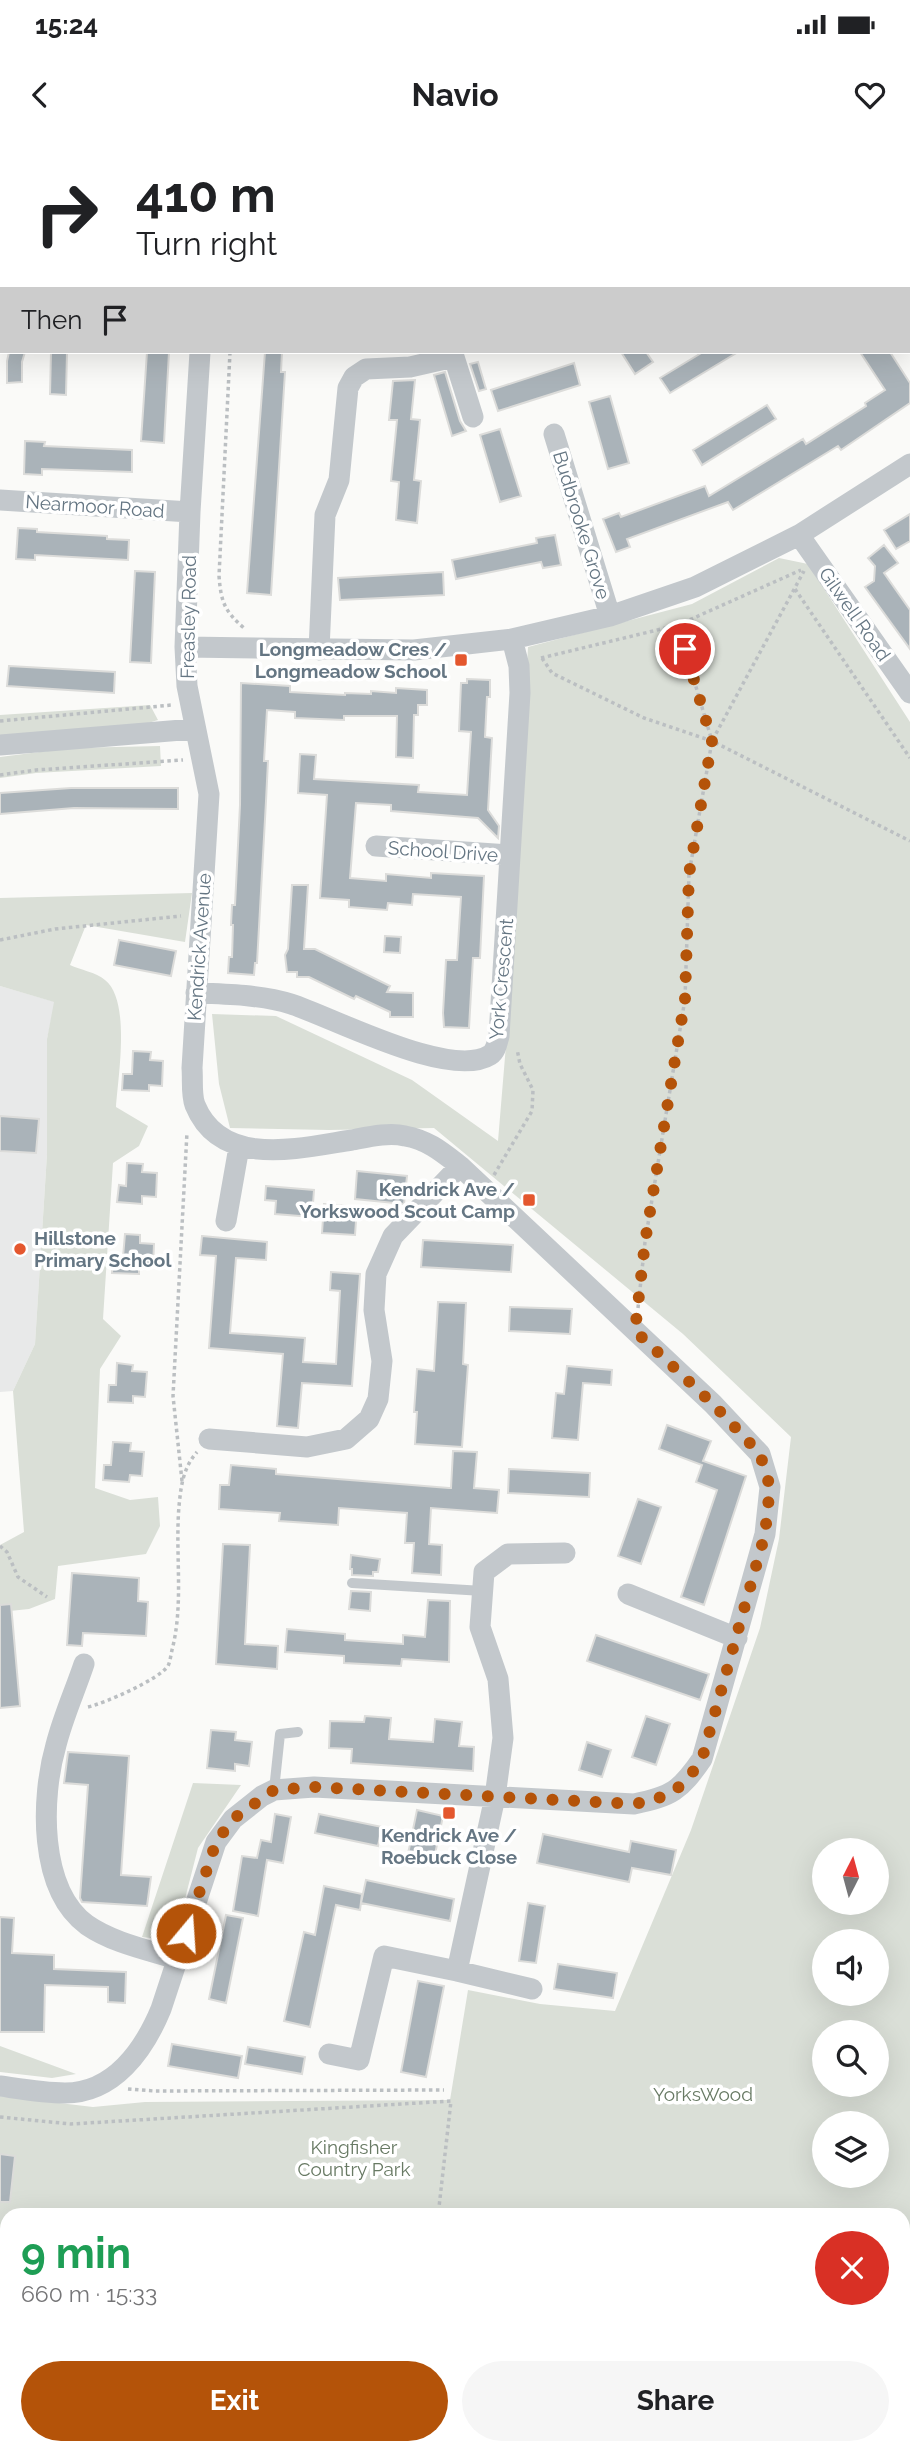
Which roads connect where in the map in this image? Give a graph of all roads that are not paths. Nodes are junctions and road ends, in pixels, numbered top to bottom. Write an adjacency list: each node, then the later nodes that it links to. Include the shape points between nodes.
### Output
1 (200, 354): 6 (street, Freasley Road)
2 (473, 418): 11 (street, via 454,357 410,367 366,369 354,377 348,388 339,480 325,515)
3 (554, 434): 8 (street, Budbrooke Grove)
4 (910, 464): 7 (street)
5 (0, 500): 6 (street, Nearmoor Road)
6 (190, 512): 10 (street, Freasley Road)
7 (799, 535): 8 (street, via 695,587); 12 (street, Gilwell Road)
8 (610, 616): 9 (street)
9 (512, 639): 11 (street, via 414,650); 16 (street, York Crescent, via 520,694)
10 (185, 647): 11 (street); 13 (street, Freasley Road)
11 (319, 650)
12 (910, 693)
13 (194, 729): 14 (street); 17 (street, Kendrick Avenue, via 209,794)
14 (0, 745)
15 (376, 846): 16 (street, School Drive)
16 (510, 855): 17 (street, York Crescent, via 499,1036 490,1055 472,1061 432,1056 289,1004)
17 (196, 993): 18 (street, Kendrick Avenue, via 194,1104 210,1129)
18 (239, 1147): 19 (street, Kendrick Avenue, via 269,1151 402,1135 432,1143); 20 (street)
19 (460, 1166): 21 (street, via 393,1236 376,1274 374,1310 382,1361 378,1399 369,1419 346,1439 307,1447); 26 (street, Kendrick Avenue, via 713,1404 760,1454 770,1487 765,1534)
20 (226, 1221)
21 (209, 1438)
22 (565, 1553): 24 (street, via 508,1554 484,1572)
23 (352, 1583): 24 (lane)
24 (483, 1591): 30 (street, via 480,1627 498,1679 503,1738)
25 (628, 1594): 26 (street)
26 (737, 1638): 30 (street, Kendrick Avenue, via 702,1759 685,1784 662,1798 634,1804)
27 (84, 1664): 31 (street, via 51,1764 48,1850 62,1893 75,1914 100,1933)
28 (298, 1732): 29 (lane, via 280,1734)
29 (274, 1790): 30 (street, Kendrick Avenue, via 314,1787); 31 (street, via 233,1819 216,1842)
30 (495, 1797): 32 (street)
31 (177, 1959): 35 (street, via 150,2035 135,2058 98,2087 66,2093)
32 (457, 1971): 33 (street); 34 (street, via 384,1956 359,2060)
33 (532, 1989)
34 (328, 2054)
35 (0, 2086)

